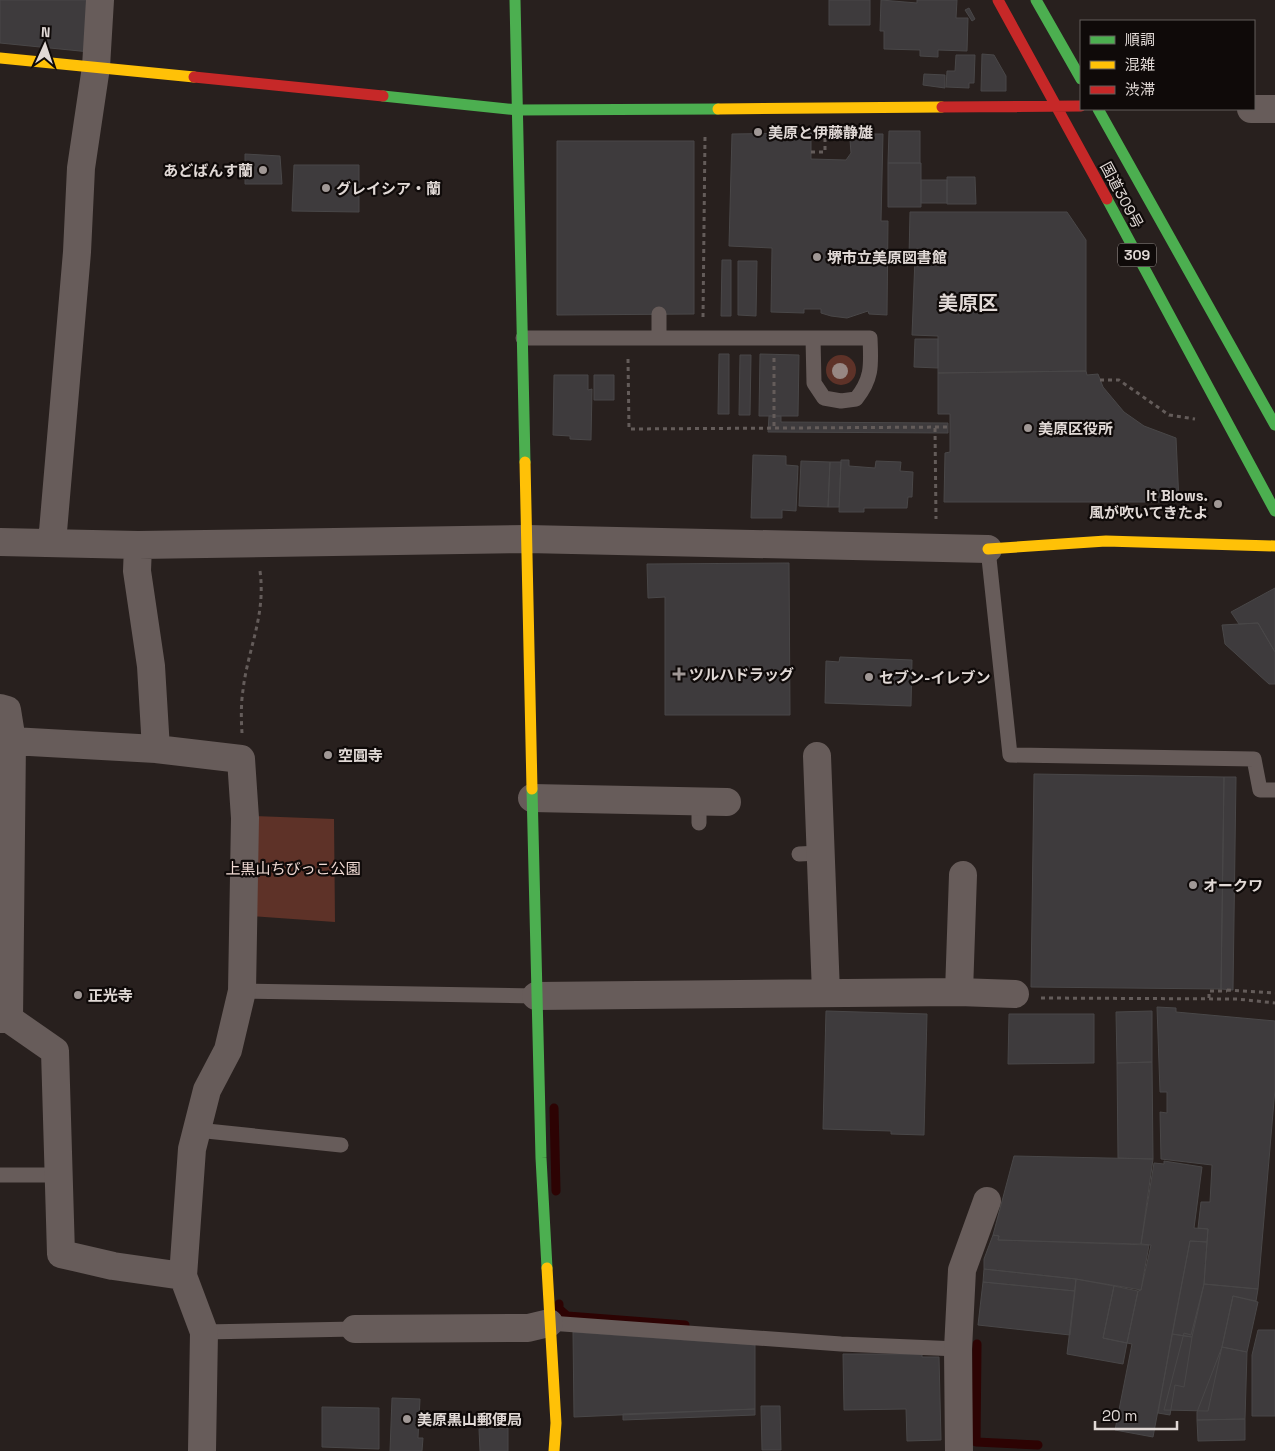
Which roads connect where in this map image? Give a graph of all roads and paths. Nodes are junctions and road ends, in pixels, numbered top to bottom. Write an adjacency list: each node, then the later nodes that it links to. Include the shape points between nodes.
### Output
1 (100, 0): 6 (street)
2 (515, 0): 12 (main road)
3 (998, 0): 8 (main road, 国道309号 / 309)
4 (1036, 0): 7 (main road)
5 (0, 58): 6 (main road)
6 (96, 68): 12 (main road); 34 (street, via 81,168)
7 (1080, 77)
8 (1057, 105): 9 (main road); 13 (main road); 25 (main road, 国道309号 / 309)
9 (1080, 106)
10 (1255, 109): 11 (street)
11 (1275, 109)
12 (518, 110): 13 (main road); 18 (main road)
13 (705, 110): 20 (path)
14 (1099, 110): 26 (main road, 国道309号 / 309)
15 (825, 134): 16 (path, via 825,152)
16 (811, 152)
17 (659, 314): 19 (lane)
18 (523, 338): 19 (lane); 32 (main road)
19 (659, 338): 20 (lane)
20 (703, 338): 21 (lane)
21 (773, 338): 22 (lane); 28 (path)
22 (813, 338): 22 (lane, via 870,338 871,372 867,386 856,399 824,398 814,383)
23 (620, 359): 28 (path, via 629,359 629,429)
24 (1100, 380): 25 (path, via 1119,380 1169,415)
25 (1228, 422): 30 (main road, 国道309号 / 309)
26 (1275, 425)
27 (950, 427): 29 (path)
28 (774, 428): 29 (path)
29 (935, 428): 31 (path)
30 (1275, 511)
31 (937, 526)
32 (527, 539): 35 (street); 38 (street); 45 (main road)
33 (0, 542): 34 (street)
34 (52, 543): 36 (street)
35 (257, 543): 36 (street); 43 (path, via 262,598 242,691)
36 (138, 546): 41 (street, via 137,571 151,666)
37 (1275, 546): 38 (main road, via 1106,541)
38 (988, 549): 44 (lane, via 1010,754 1254,759 1260,790)
39 (0, 708): 40 (street, via 6,710)
40 (12, 740): 41 (street); 47 (street)
41 (156, 750): 43 (street)
42 (817, 756): 51 (street, via 810,853)
43 (241, 758): 49 (street, via 245,818)
44 (1275, 790)
45 (532, 798): 46 (street, via 699,812); 54 (main road)
46 (727, 802)
47 (6, 856): 57 (street)
48 (963, 875): 50 (street)
49 (242, 991): 54 (lane); 58 (street, via 228,1050 207,1090)
50 (960, 992): 51 (street); 53 (street)
51 (826, 993): 54 (street)
52 (1275, 993): 55 (path, via 1209,991)
53 (1016, 994): 55 (path, via 1106,1000)
54 (536, 996): 64 (main road)
55 (1209, 998): 56 (path)
56 (1275, 1003)
57 (5, 1019): 61 (street, via 55,1051)
58 (197, 1130): 59 (lane); 63 (street, via 192,1149)
59 (341, 1144)
60 (0, 1175): 61 (lane)
61 (57, 1175): 63 (street, via 61,1254 113,1266)
62 (988, 1202): 67 (street, via 962,1270)
63 (183, 1276): 66 (street)
64 (549, 1323): 65 (street, via 528,1328); 67 (lane); 69 (main road, via 556,1423)
65 (355, 1329): 66 (lane)
66 (204, 1332): 68 (street)
67 (958, 1350): 70 (street)
68 (202, 1451)
69 (554, 1451)
70 (960, 1451)

